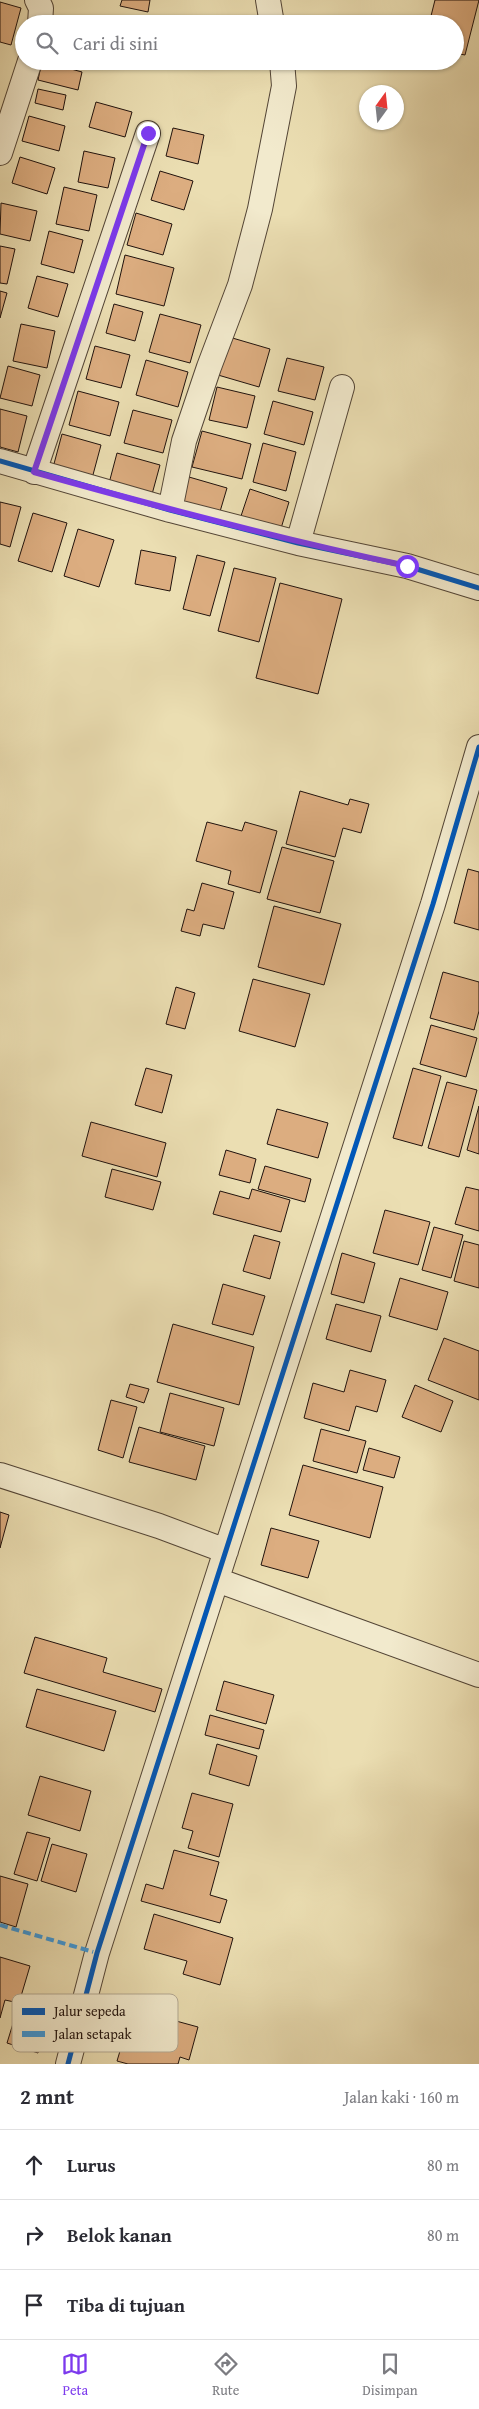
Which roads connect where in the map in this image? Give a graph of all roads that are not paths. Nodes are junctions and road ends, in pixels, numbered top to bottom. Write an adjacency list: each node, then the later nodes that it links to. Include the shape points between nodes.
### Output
1 (37, 0): 3 (street)
2 (268, 0): 4 (street)
3 (41, 15)
4 (270, 15)
5 (27, 70): 8 (street)
6 (283, 70): 12 (street, via 284,86 260,209 240,285 184,441)
7 (148, 133): 11 (street)
8 (0, 153)
9 (342, 388): 13 (street)
10 (0, 461): 11 (street)
11 (34, 472): 12 (street)
12 (170, 510): 13 (street)
13 (298, 542): 14 (street, via 407,566)
14 (479, 588)
15 (479, 746): 17 (street, via 433,904)
16 (0, 1475): 17 (street, via 160,1526)
17 (226, 1551): 18 (street)
18 (217, 1580): 19 (street); 20 (street)
19 (479, 1675)
20 (86, 1994)

